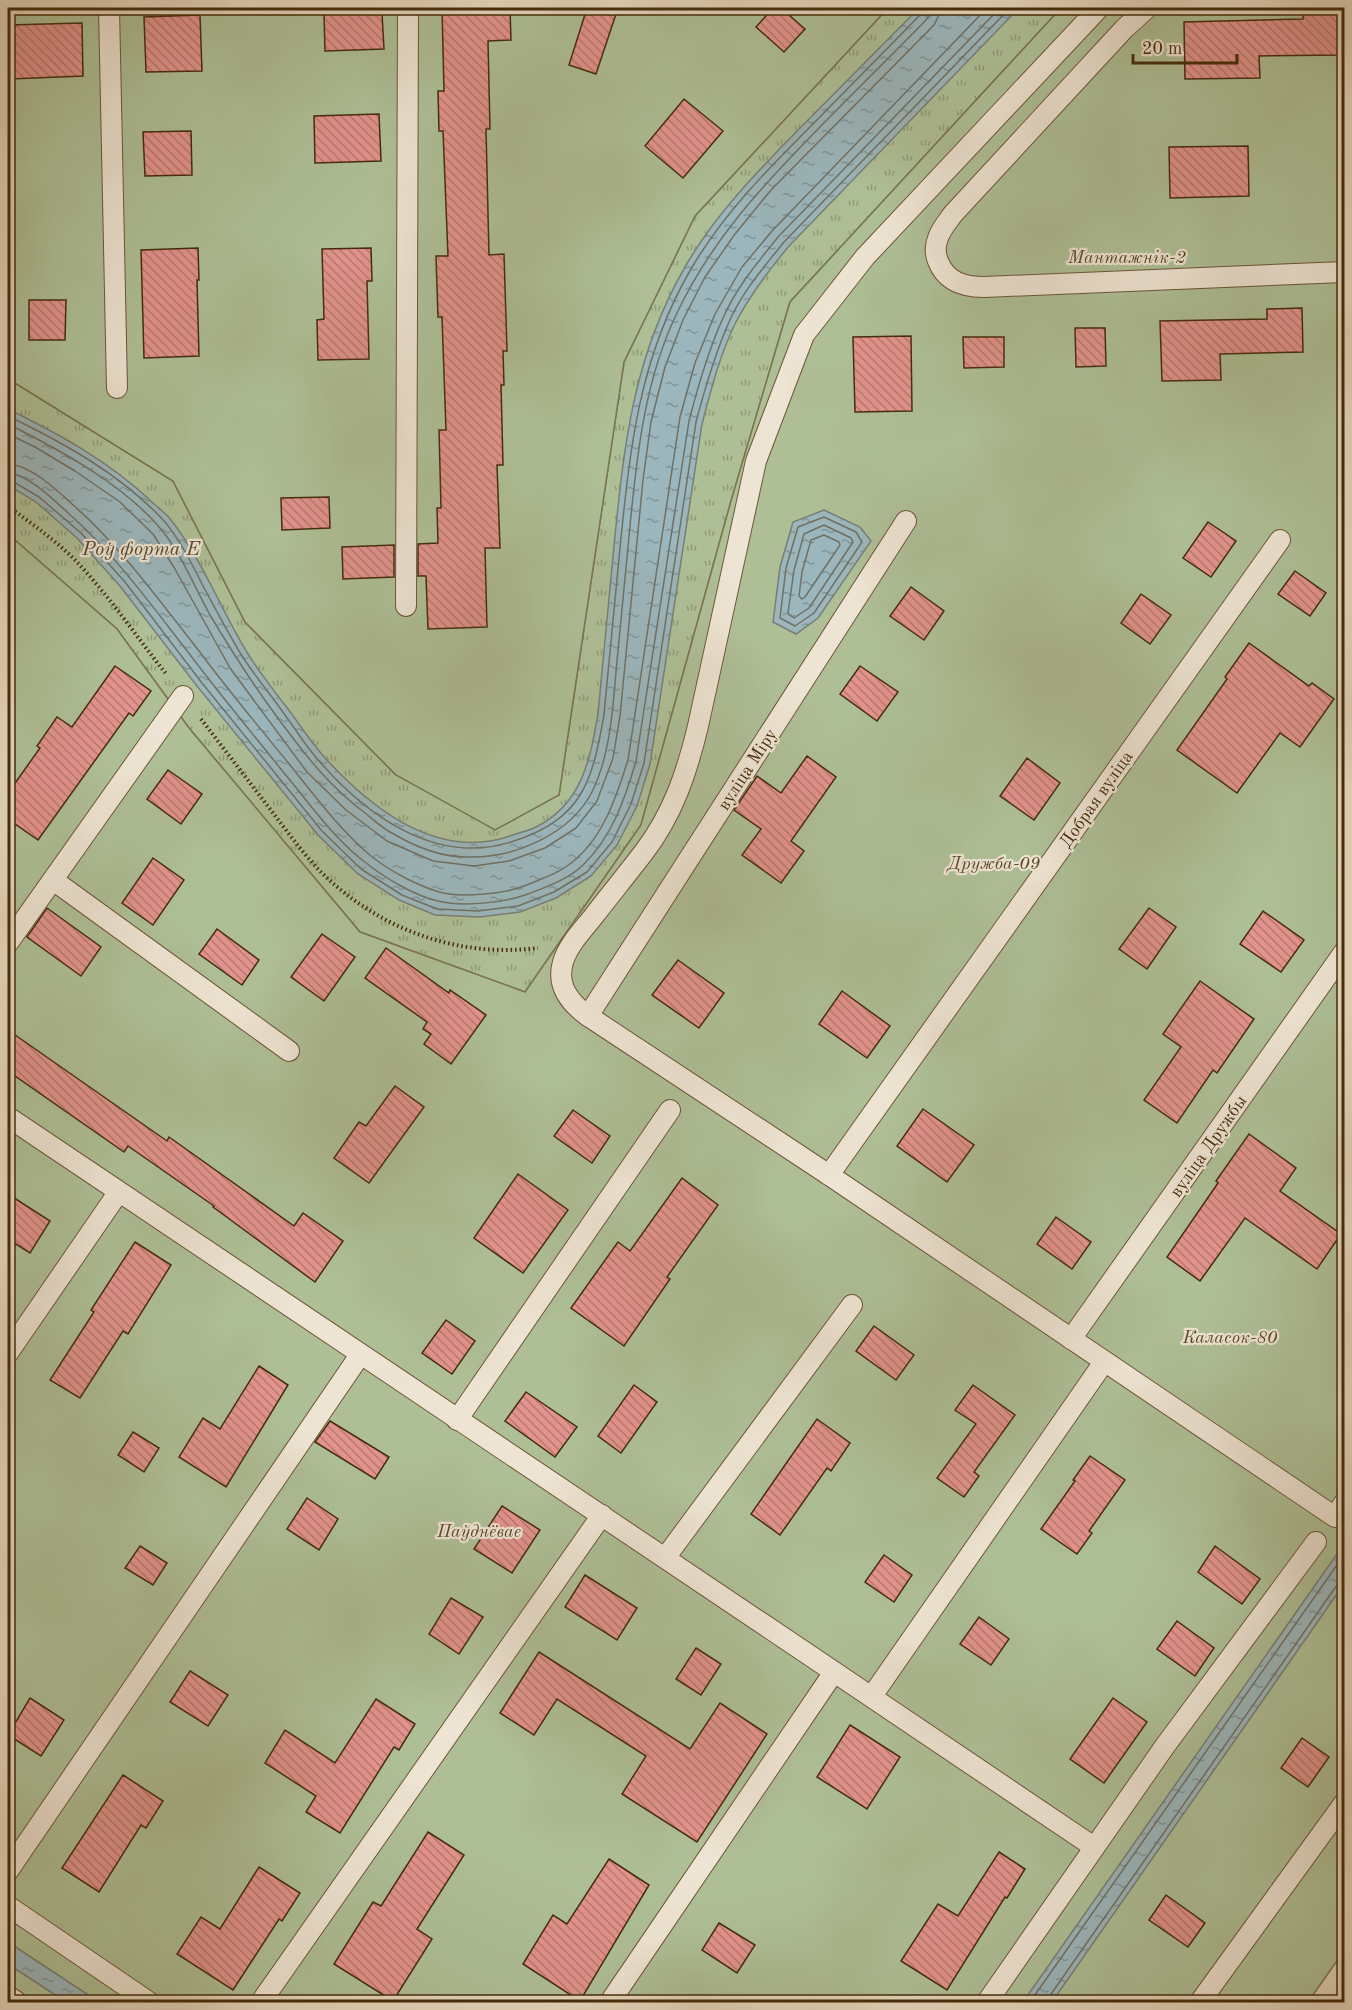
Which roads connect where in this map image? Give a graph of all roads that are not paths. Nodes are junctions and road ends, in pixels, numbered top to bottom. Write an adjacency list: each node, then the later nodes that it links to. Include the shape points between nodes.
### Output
1 (109, 8): 6 (lane)
2 (408, 8): 9 (lane)
3 (1099, 8): 14 (lane, via 865,257 804,335 756,461 698,726 675,802 646,850 574,941 563,962 562,983 569,1001)
4 (1147, 8): 5 (lane, via 953,214 938,236 941,269 959,284 977,287)
5 (1344, 272)
6 (117, 388)
7 (906, 521): 14 (lane, вуліца Міру)
8 (1280, 540): 18 (lane, Добрая вуліца)
9 (406, 606)
10 (183, 696): 11 (lane)
11 (54, 880): 12 (lane); 15 (lane)
12 (8, 943)
13 (1344, 952): 21 (lane, вуліца Дружбы)
14 (588, 1016): 18 (lane)
15 (289, 1051)
16 (669, 1110): 25 (lane)
17 (8, 1117): 19 (lane)
18 (828, 1175): 21 (lane)
19 (118, 1193): 22 (lane); 23 (lane)
20 (852, 1305): 29 (lane)
21 (1071, 1339): 24 (lane)
22 (8, 1353)
23 (360, 1355): 25 (lane); 34 (lane)
24 (1104, 1362): 26 (lane, via 1335,1517); 31 (lane)
25 (458, 1419): 27 (lane)
26 (1344, 1503)
27 (602, 1515): 29 (lane); 39 (lane)
28 (1316, 1542): 33 (lane)
29 (665, 1558): 30 (lane)
30 (834, 1672): 31 (lane); 40 (lane)
31 (872, 1696): 33 (lane)
32 (1344, 1803): 42 (lane)
33 (1094, 1847): 41 (lane)
34 (8, 1871)
35 (8, 1906): 38 (lane)
36 (8, 1996): 37 (lane)
37 (17, 2002)
38 (149, 2002)
39 (261, 2002)
40 (610, 2002)
41 (987, 2002)
42 (1200, 2002)

